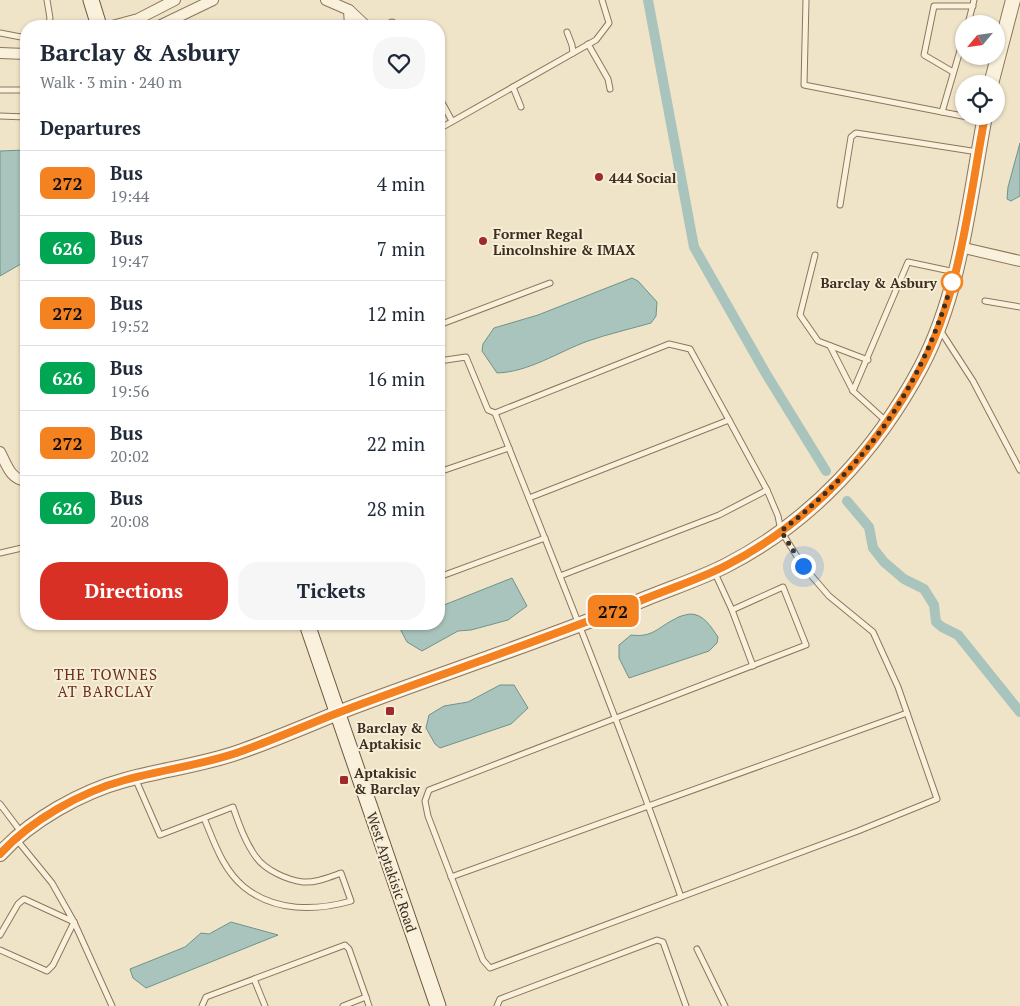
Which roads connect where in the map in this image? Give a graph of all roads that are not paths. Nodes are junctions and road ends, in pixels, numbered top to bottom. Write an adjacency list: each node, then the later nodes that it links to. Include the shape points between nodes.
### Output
1 (47, 0): 11 (lane)
2 (91, 0): 12 (main road)
3 (175, 0): 13 (street)
4 (213, 0): 14 (street)
5 (326, 0): 10 (street)
6 (602, 0): 20 (lane, via 610,23 596,40)
7 (806, 0): 33 (lane, via 804,84)
8 (1013, 0): 26 (street)
9 (974, 3): 25 (lane, via 934,6 924,55)
10 (348, 10): 15 (street); 16 (street)
11 (50, 20)
12 (98, 20)
13 (134, 20)
14 (171, 20)
15 (349, 20)
16 (359, 20)
17 (0, 32): 19 (lane)
18 (567, 32): 23 (lane)
19 (20, 37)
20 (588, 44): 23 (lane); 28 (lane, via 608,79)
21 (0, 53): 22 (street)
22 (20, 53)
23 (573, 53): 27 (lane)
24 (956, 65): 25 (lane)
25 (954, 72): 33 (lane)
26 (993, 75)
27 (513, 86): 31 (lane); 37 (lane)
28 (610, 89)
29 (0, 90): 30 (lane)
30 (20, 90)
31 (520, 107)
32 (445, 108): 37 (lane)
33 (942, 112): 34 (lane)
34 (955, 114)
35 (0, 116): 36 (lane)
36 (20, 117)
37 (452, 121): 38 (lane)
38 (445, 125)
39 (984, 125): 40 (street)
40 (978, 152): 41 (lane, via 856,133 851,137); 42 (street)
41 (840, 205)
42 (960, 247): 44 (street); 45 (street)
43 (815, 255): 51 (lane, via 800,315 818,341)
44 (1020, 261)
45 (955, 272): 50 (street); 53 (lane, via 908,262)
46 (550, 283): 49 (lane)
47 (985, 301): 48 (lane)
48 (1020, 307)
49 (445, 323)
50 (938, 328): 57 (street, via 921,366); 61 (lane, via 973,381)
51 (830, 346): 53 (lane); 54 (lane)
52 (445, 360): 55 (lane, via 466,356 488,410)
53 (868, 360): 54 (lane)
54 (854, 391): 57 (lane)
55 (495, 413): 56 (lane, via 669,344 690,348); 58 (lane)
56 (729, 420): 63 (lane); 64 (lane)
57 (887, 422): 65 (street, via 867,451 839,481)
58 (509, 448): 60 (lane); 64 (lane)
59 (0, 452): 62 (street, via 12,475)
60 (445, 470)
61 (1020, 470)
62 (20, 480)
63 (767, 490): 65 (lane); 71 (lane, via 719,514)
64 (529, 498): 66 (lane)
65 (781, 531): 69 (street); 77 (lane, via 803,566 829,596 873,632)
66 (545, 538): 70 (lane); 71 (lane)
67 (20, 548): 68 (lane)
68 (0, 553)
69 (714, 571): 72 (lane); 73 (street)
70 (445, 575)
71 (560, 576): 73 (lane)
72 (732, 610): 75 (lane); 75 (lane, via 783,587 806,645)
73 (580, 624): 76 (street); 78 (lane)
74 (309, 630): 76 (main road, West Aptakisic Road)
75 (752, 666): 78 (lane)
76 (338, 713): 79 (street, via 240,752); 98 (main road, West Aptakisic Road)
77 (907, 713): 81 (lane); 86 (lane, via 937,799 858,832)
78 (614, 718): 81 (lane); 85 (lane, via 429,790 425,801 428,816)
79 (135, 778): 82 (lane, via 160,835); 83 (street, via 82,796 49,814)
80 (0, 804): 83 (lane)
81 (649, 806): 85 (lane); 86 (lane)
82 (204, 818): 82 (lane, via 233,807 246,841 256,858 268,868 303,882 341,873 351,901 310,910 289,907 244,888 218,852)
83 (20, 836): 84 (street); 87 (lane)
84 (0, 854)
85 (451, 877): 86 (lane, via 482,960 490,968)
86 (681, 897)
87 (74, 922): 88 (lane, via 24,899); 90 (lane, via 47,972); 93 (lane)
88 (0, 935)
89 (698, 949): 101 (lane)
90 (0, 950)
91 (254, 979): 92 (lane, via 345,945 349,948); 94 (lane, via 206,997); 95 (lane)
92 (366, 997): 96 (lane); 97 (lane)
93 (112, 1006)
94 (202, 1006)
95 (265, 1006)
96 (343, 1006)
97 (369, 1006)
98 (438, 1006)
99 (497, 1006): 100 (lane, via 500,999 657,940 663,942)
100 (686, 1006)
101 (725, 1006)

